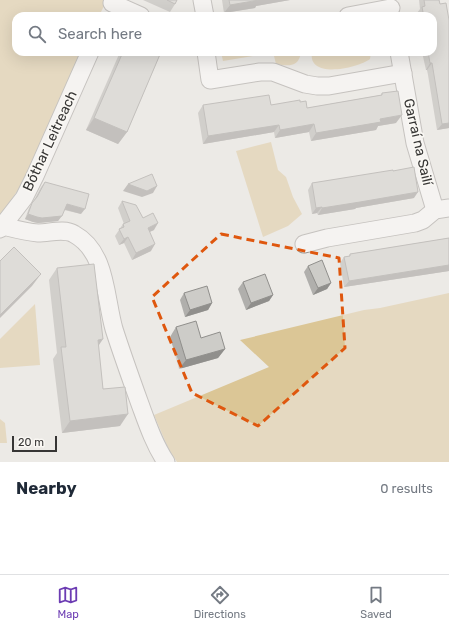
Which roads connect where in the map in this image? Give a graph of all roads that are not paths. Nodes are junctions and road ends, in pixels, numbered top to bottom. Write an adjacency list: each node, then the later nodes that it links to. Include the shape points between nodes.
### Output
1 (202, 0): 5 (street)
2 (110, 6): 4 (street)
3 (393, 8): 6 (street)
4 (129, 12)
5 (204, 12)
6 (370, 12)
7 (88, 56): 12 (street, Bóthar Leitreach, via 24,198)
8 (207, 56): 10 (street, via 210,80 273,72 305,84 329,86)
9 (400, 56): 10 (street, Garraí na Sailí)
10 (403, 73): 11 (street, Garraí na Sailí, via 415,143)
11 (442, 209): 13 (street, Garraí na Sailí, via 415,223)
12 (1, 228): 14 (street, via 40,233 65,231 86,242 102,272 113,326 155,442)
13 (304, 244)
14 (166, 462)

